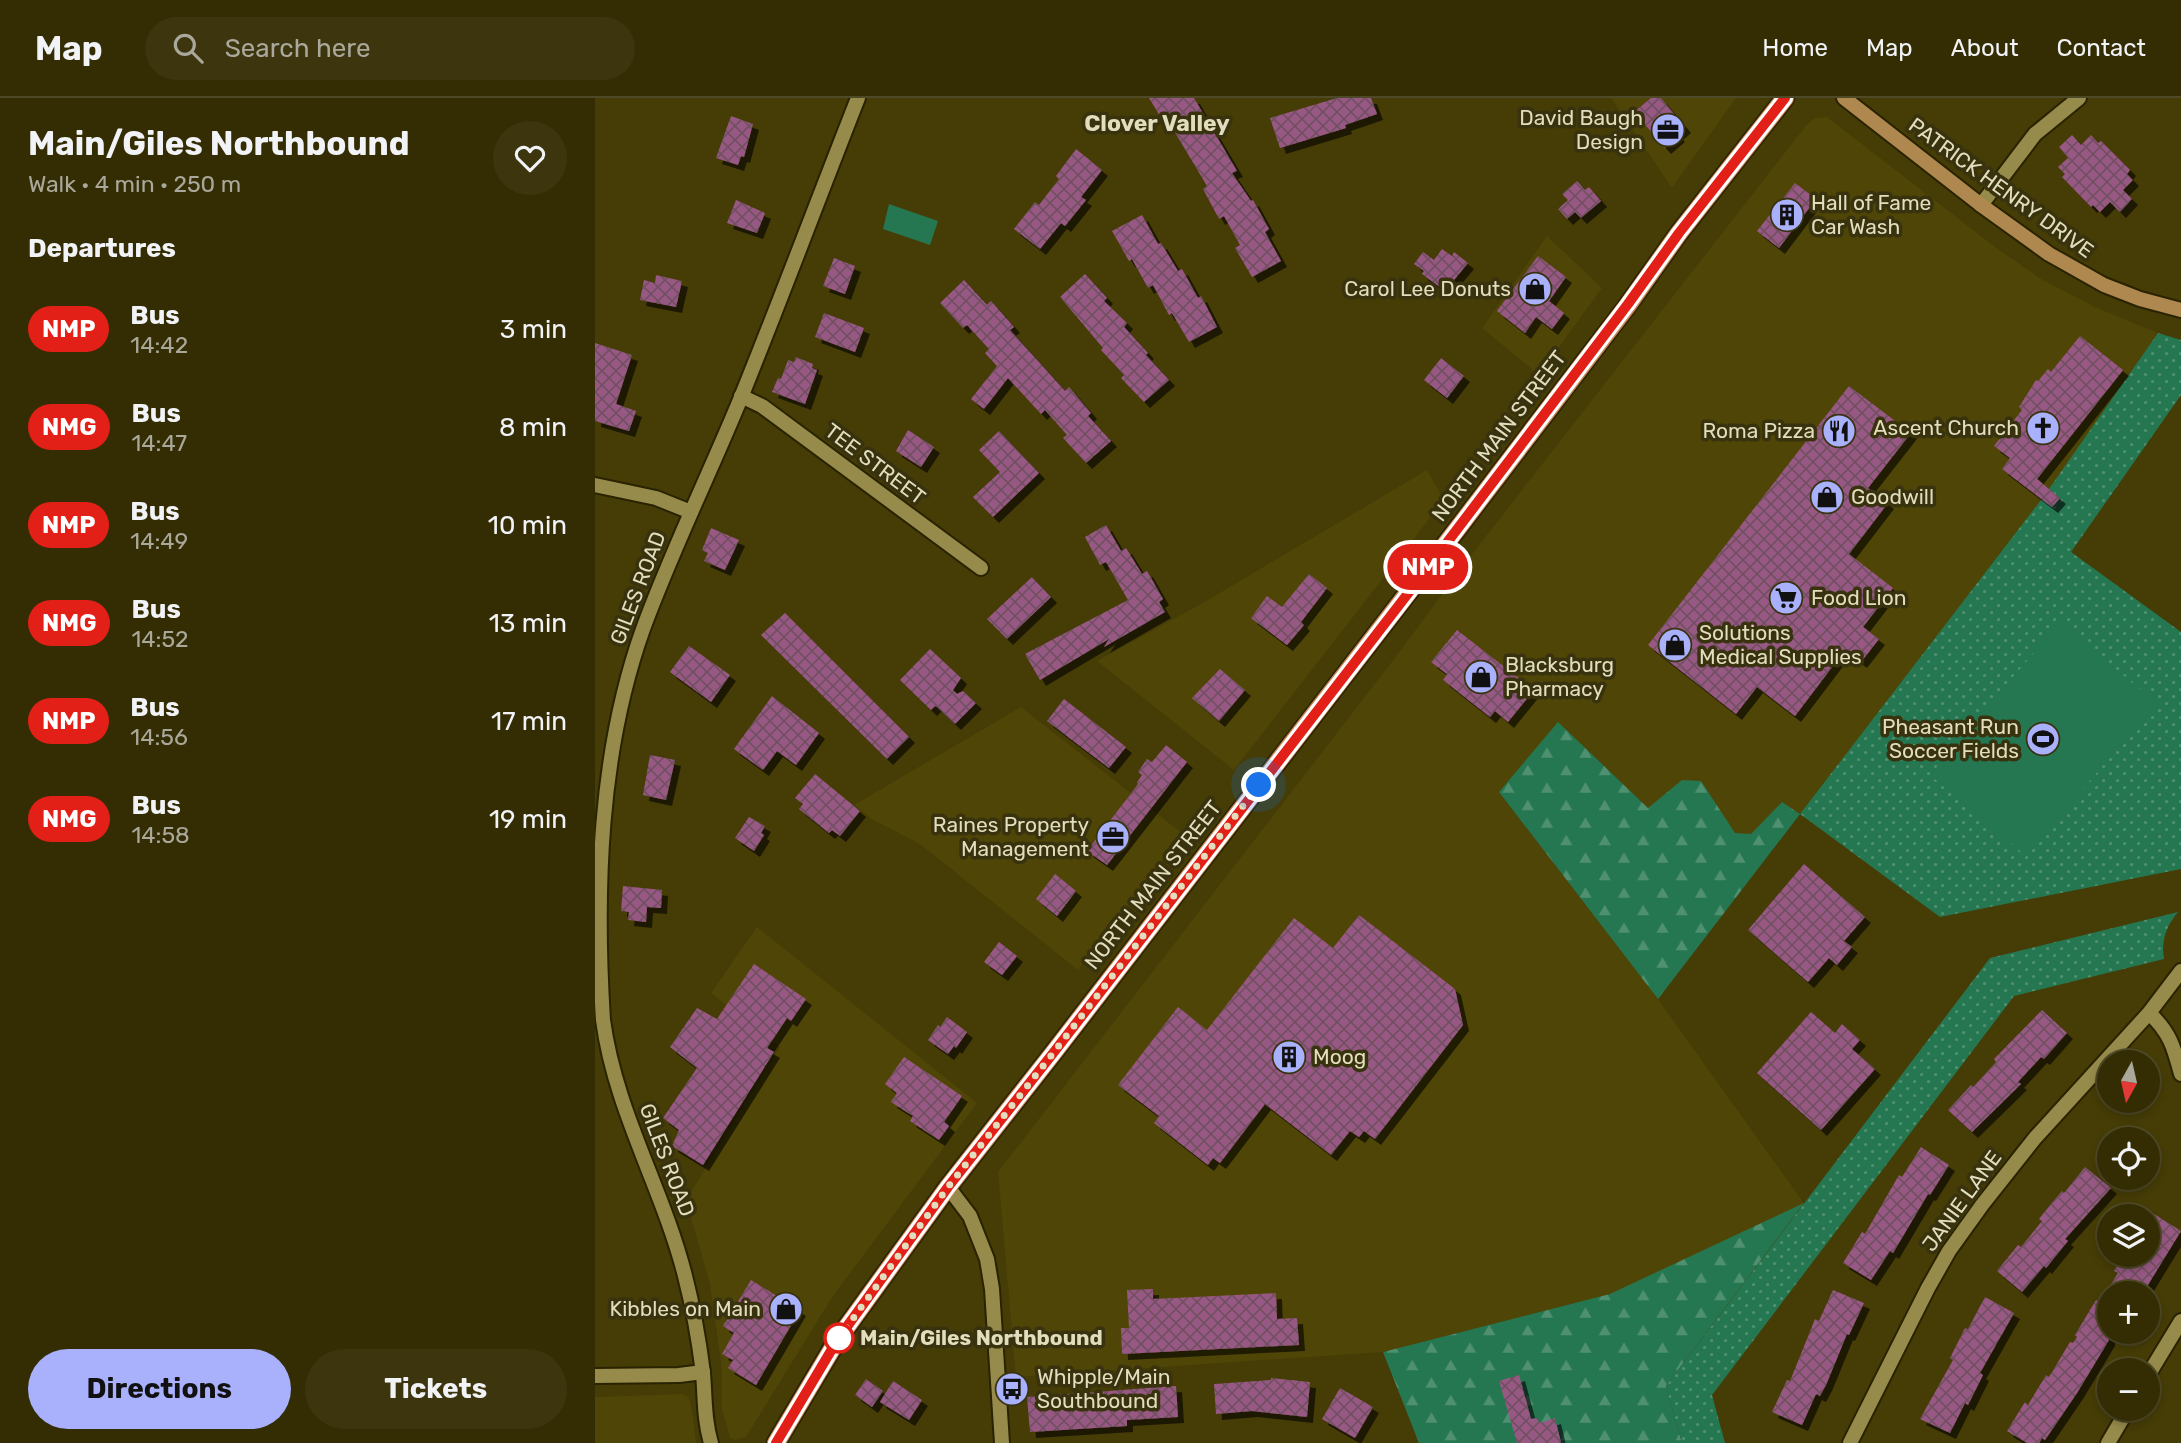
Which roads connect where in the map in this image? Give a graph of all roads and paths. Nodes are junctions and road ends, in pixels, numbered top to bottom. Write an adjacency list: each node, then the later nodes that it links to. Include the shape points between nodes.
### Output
1 (858, 98): 7 (street, GILES ROAD)
2 (1785, 98): 14 (main road, NORTH MAIN STREET)
3 (1844, 98): 5 (main road, PATRICK HENRY DRIVE)
4 (2079, 98): 5 (street, via 2035,134)
5 (1981, 205): 6 (main road, PATRICK HENRY DRIVE, via 2084,275 2140,299)
6 (2181, 310)
7 (741, 396): 9 (street, GILES ROAD); 10 (street, TEE STREET, via 762,406)
8 (595, 485): 9 (street, via 656,498)
9 (691, 512): 17 (street, GILES ROAD, via 643,629 619,705 602,811 595,926 606,1041 626,1110 677,1247)
10 (981, 568)
11 (2181, 971): 12 (street, JANIE LANE)
12 (2150, 1013): 13 (street, via 2172,1040); 23 (street, JANIE LANE, via 2035,1138 1949,1251)
13 (2181, 1074)
14 (948, 1187): 21 (main road, NORTH MAIN STREET, via 838,1339); 22 (street, via 970,1216 987,1259)
15 (2181, 1321): 16 (street)
16 (2159, 1358)
17 (703, 1372): 18 (street); 20 (street, GILES ROAD)
18 (595, 1376)
19 (2121, 1421): 24 (street)
20 (711, 1443)
21 (776, 1443)
22 (1002, 1443)
23 (1850, 1443)
24 (2108, 1443)

